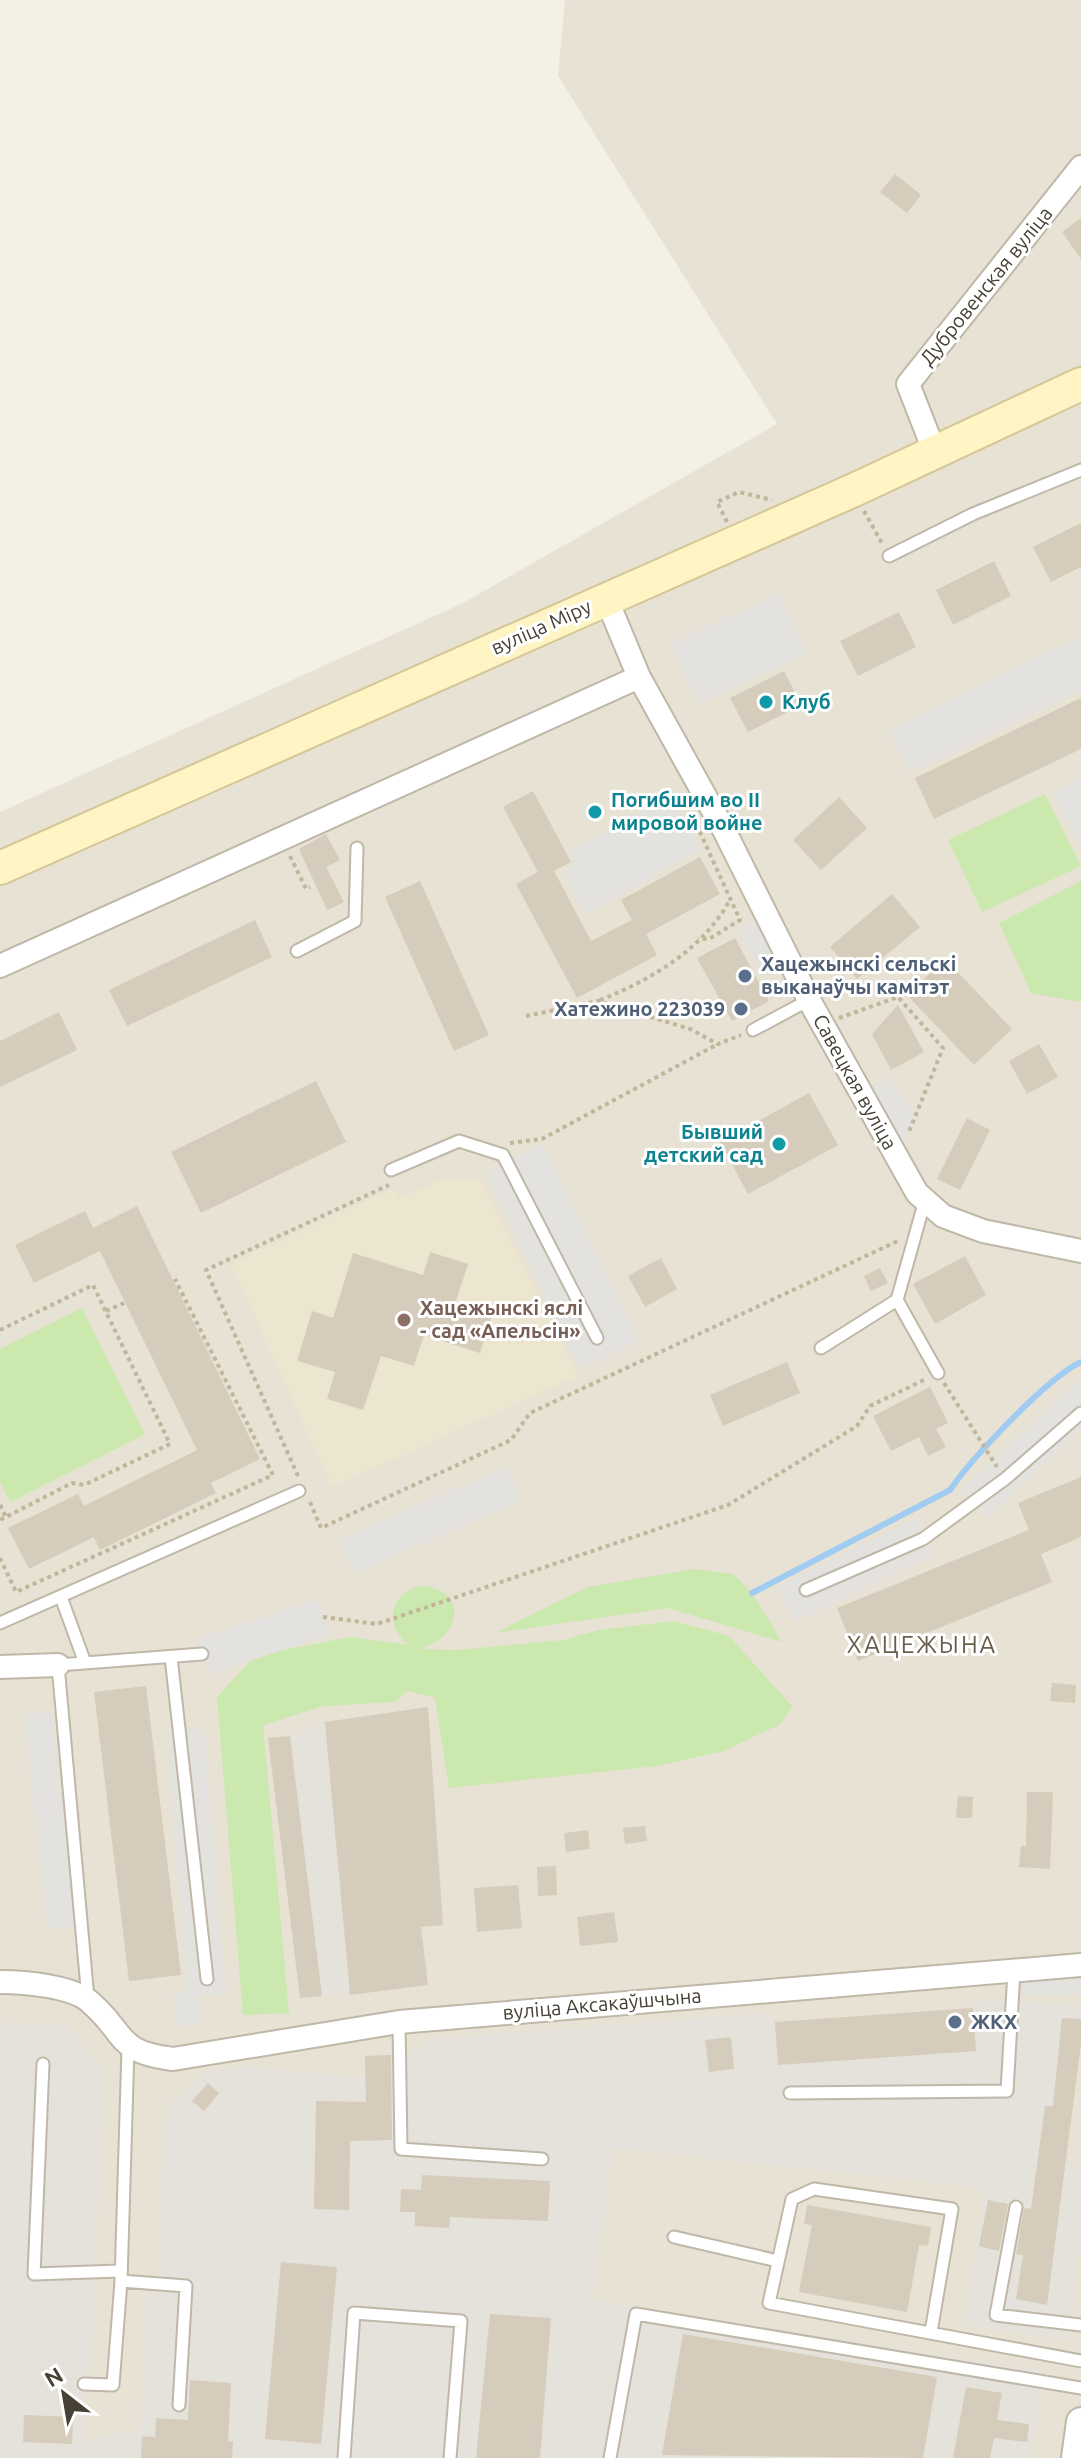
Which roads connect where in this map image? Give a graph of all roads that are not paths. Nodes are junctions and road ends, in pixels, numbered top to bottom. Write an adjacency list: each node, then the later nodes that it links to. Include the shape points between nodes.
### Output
1 (1081, 167): 3 (street, Дубровенская вуліца, via 908,384)
2 (1081, 384): 3 (main road, вуліца Міру)
3 (935, 453): 6 (main road, вуліца Міру)
4 (1081, 470): 5 (lane)
5 (889, 556)
6 (606, 598): 7 (street, Савецкая вуліца); 9 (main road, вуліца Міру)
7 (639, 677): 11 (street); 12 (street, Савецкая вуліца)
8 (357, 848): 10 (lane, via 355,921)
9 (0, 868)
10 (297, 951)
11 (0, 966)
12 (809, 1000): 13 (lane); 15 (street, Савецкая вуліца)
13 (753, 1030)
14 (393, 1176): 18 (lane, via 459,1141 503,1155)
15 (925, 1200): 16 (street, Савецкая вуліца, via 943,1216 983,1231); 17 (lane)
16 (1081, 1251)
17 (897, 1300): 19 (lane); 20 (lane)
18 (597, 1338)
19 (821, 1348)
20 (938, 1373)
21 (1081, 1413): 23 (lane, via 1005,1479 923,1539)
22 (303, 1492): 24 (lane)
23 (806, 1590)
24 (61, 1597): 25 (lane); 28 (lane)
25 (0, 1623)
26 (202, 1654): 27 (lane)
27 (171, 1657): 28 (lane); 33 (lane)
28 (85, 1663): 29 (lane)
29 (58, 1665): 30 (street); 35 (lane)
30 (0, 1667)
31 (1081, 1965): 32 (street, вуліца Аксакаўшчына)
32 (1014, 1971): 36 (street, вуліца Аксакаўшчына); 39 (lane, via 1007,2091)
33 (207, 1979)
34 (0, 1982): 35 (street, via 32,1982)
35 (88, 2000): 37 (street)
36 (399, 2022): 37 (street, вуліца Аксакаўшчына, via 173,2059); 40 (lane, via 401,2149)
37 (128, 2048): 44 (lane)
38 (43, 2064): 44 (lane, via 34,2274)
39 (790, 2093)
40 (542, 2159)
41 (1016, 2207): 45 (lane, via 996,2315)
42 (674, 2237): 43 (lane)
43 (778, 2261): 46 (lane, via 769,2303); 46 (lane, via 792,2199 814,2189 952,2209)
44 (120, 2276): 48 (lane, via 113,2385); 50 (lane, via 186,2286)
45 (1081, 2325)
46 (931, 2332): 47 (lane)
47 (1081, 2361)
48 (84, 2384)
49 (1081, 2388): 54 (lane, via 636,2314)
50 (179, 2405)
51 (1081, 2422): 55 (street)
52 (344, 2458): 53 (lane, via 354,2313 461,2321)
53 (450, 2458)
54 (610, 2458)
55 (1076, 2458)

